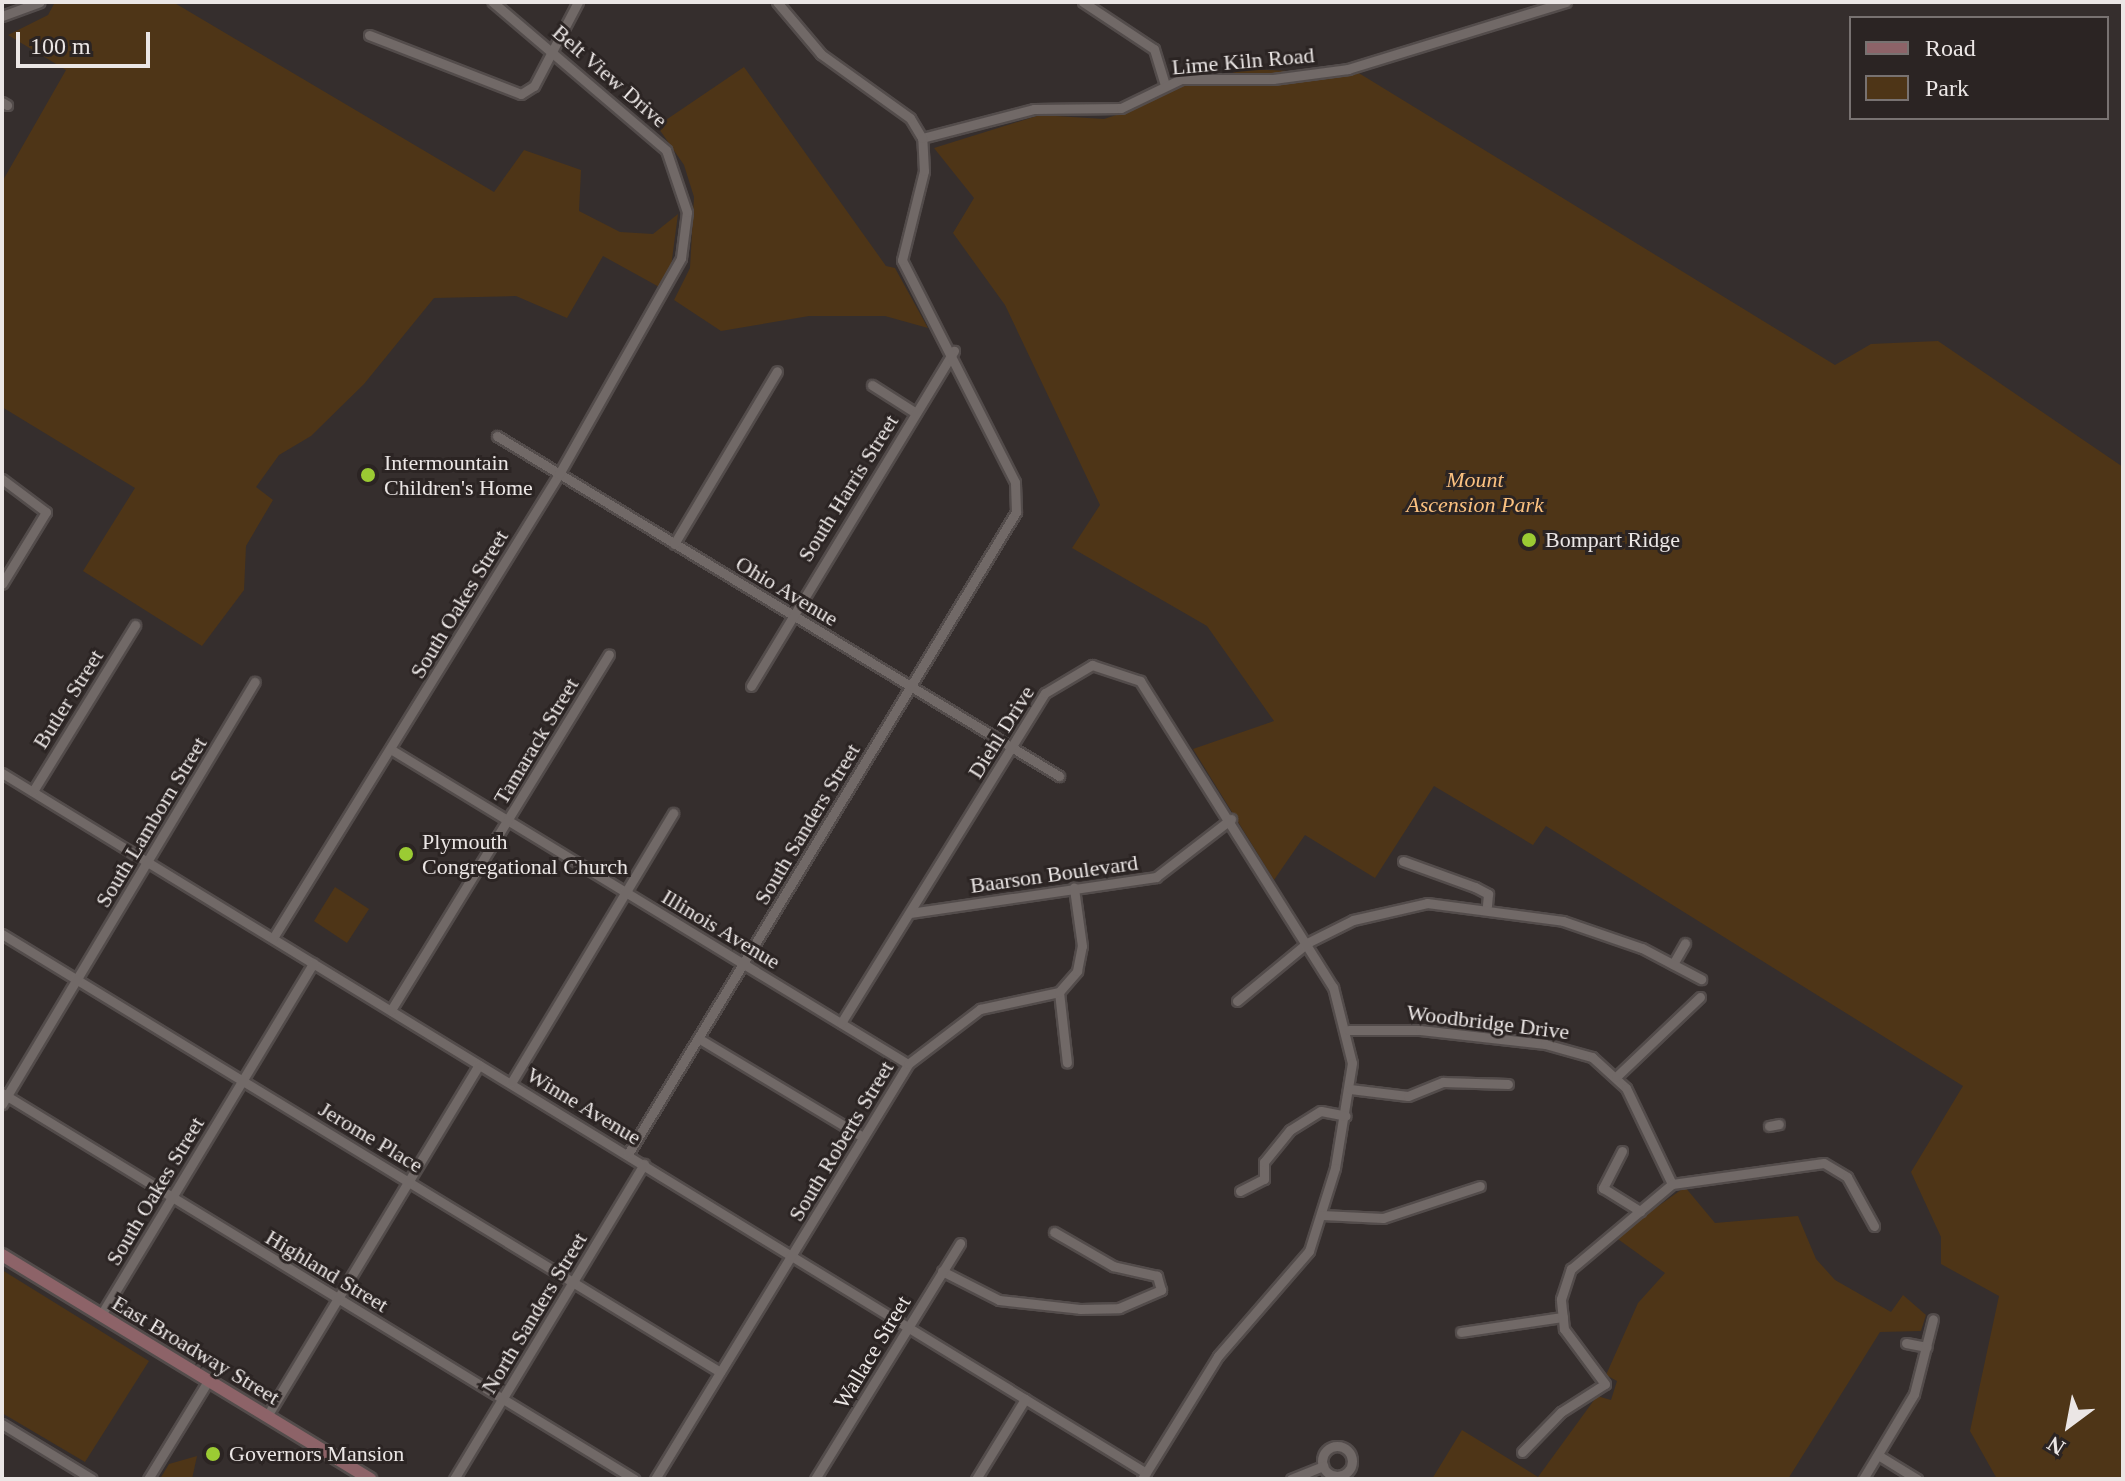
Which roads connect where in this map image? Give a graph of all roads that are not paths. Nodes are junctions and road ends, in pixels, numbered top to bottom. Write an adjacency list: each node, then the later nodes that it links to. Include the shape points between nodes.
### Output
1 (40, 2): 8 (street)
2 (493, 2): 11 (street, Belt View Drive)
3 (578, 2): 11 (street)
4 (777, 2): 13 (street, via 821,54 910,118)
5 (1083, 2): 9 (street)
6 (1100, 2): 9 (street)
7 (1566, 2): 12 (street, Lime Kiln Road, via 1348,69)
8 (2, 16)
9 (1111, 16): 12 (street, via 1154,49)
10 (369, 35): 11 (street, via 521,94 534,86)
11 (553, 48): 14 (street, Belt View Drive, via 666,150 687,212)
12 (1165, 84): 13 (street, Lime Kiln Road, via 1121,108 1034,109)
13 (922, 138): 15 (street, via 924,171 902,260 908,281)
14 (670, 286): 20 (street, South Oakes Street)
15 (954, 351): 18 (street, South Harris Street); 29 (street, South Sanders Street, via 1015,482 1016,512)
16 (777, 371): 22 (street)
17 (872, 385): 18 (street)
18 (916, 413): 24 (street, South Harris Street)
19 (497, 436): 20 (street, Ohio Avenue)
20 (559, 474): 22 (street, Ohio Avenue); 31 (street, South Oakes Street)
21 (2, 479): 23 (street, via 40,502 44,516)
22 (674, 544): 24 (street, Ohio Avenue)
23 (2, 584)
24 (791, 614): 28 (street, South Harris Street); 29 (street, Ohio Avenue)
25 (135, 625): 34 (street, Butler Street)
26 (609, 654): 37 (street, Tamarack Street)
27 (255, 682): 39 (street, South Lamborn Street)
28 (751, 686)
29 (912, 687): 30 (street, Ohio Avenue); 49 (street, South Sanders Street)
30 (1012, 747): 33 (street, Ohio Avenue); 36 (street, Diehl Drive, via 1045,693 1068,673 1092,665 1121,670 1155,697); 43 (street, Diehl Drive)
31 (392, 750): 37 (street, Illinois Avenue); 45 (street, South Oakes Street)
32 (2, 773): 34 (street, Winne Avenue)
33 (1059, 776)
34 (33, 791): 39 (street, Winne Avenue)
35 (673, 813): 41 (street)
36 (1231, 819): 40 (street, Baarson Boulevard, via 1170,872); 46 (street, Diehl Drive)
37 (509, 821): 41 (street, Illinois Avenue); 56 (street, Tamarack Street)
38 (1403, 861): 42 (street, via 1475,887 1488,894)
39 (149, 863): 45 (street, Winne Avenue); 52 (street, South Lamborn Street)
40 (1074, 888): 43 (street, Baarson Boulevard); 53 (street, via 1082,956)
41 (626, 892): 49 (street, Illinois Avenue); 65 (street)
42 (1487, 906): 46 (street, via 1387,909); 50 (street, via 1608,934)
43 (910, 913): 57 (street, Diehl Drive)
44 (2, 934): 52 (street, Jerome Place)
45 (273, 938): 48 (street, Winne Avenue)
46 (1307, 943): 55 (street); 58 (street, Diehl Drive)
47 (1685, 943): 50 (street)
48 (313, 963): 56 (street, Winne Avenue); 64 (street, South Oakes Street)
49 (744, 964): 57 (street, Illinois Avenue); 59 (street, South Sanders Street)
50 (1673, 964): 51 (street)
51 (1701, 979)
52 (77, 980): 64 (street, Jerome Place); 68 (street, South Lamborn Street)
53 (1059, 992): 60 (street); 61 (street, South Roberts Street, via 992,1003)
54 (1700, 997): 63 (street)
55 (1237, 1001)
56 (391, 1010): 62 (street, Winne Avenue)
57 (841, 1023): 61 (street, Illinois Avenue)
58 (1349, 1030): 63 (street, Woodbridge Drive, via 1373,1026 1545,1044 1592,1057); 67 (street)
59 (698, 1038): 70 (street); 72 (street, South Sanders Street)
60 (1067, 1063)
61 (908, 1064): 70 (street, South Roberts Street)
62 (479, 1065): 65 (street, Winne Avenue); 74 (street)
63 (1616, 1077): 75 (street, Woodbridge Drive, via 1630,1094)
64 (243, 1081): 74 (street, Jerome Place); 78 (street, South Oakes Street)
65 (511, 1083): 72 (street, Winne Avenue)
66 (1508, 1084): 67 (street, via 1443,1082 1408,1096)
67 (1350, 1089): 69 (street)
68 (4, 1098): 78 (street, Highland Street)
69 (1346, 1116): 77 (street, via 1321,1111 1290,1130 1264,1162 1264,1179); 80 (street)
70 (863, 1137): 85 (street, South Roberts Street)
71 (1622, 1151): 79 (street, via 1603,1188)
72 (628, 1154): 73 (street, Winne Avenue)
73 (644, 1164): 85 (street, Winne Avenue); 87 (street, North Sanders Street)
74 (409, 1181): 87 (street, Jerome Place); 88 (street)
75 (1672, 1184): 79 (street); 81 (street, via 1824,1163 1847,1177)
76 (1480, 1186): 80 (street, via 1383,1218)
77 (1240, 1191)
78 (172, 1197): 88 (street, Highland Street); 89 (street, South Oakes Street)
79 (1640, 1211): 90 (street, via 1571,1269)
80 (1322, 1215): 105 (street, via 1300,1266 1218,1356)
81 (1874, 1226)
82 (1054, 1232): 86 (street, via 1113,1266 1157,1276 1161,1290 1119,1308 1080,1309 999,1300)
83 (960, 1243): 86 (street, Wallace Street)
84 (2, 1255): 89 (street, East Broadway Street)
85 (793, 1256): 92 (street, Winne Avenue); 96 (street, South Roberts Street)
86 (942, 1271): 92 (street, Wallace Street)
87 (574, 1282): 96 (street, Jerome Place); 98 (street, North Sanders Street)
88 (337, 1298): 98 (street, Highland Street); 100 (street)
89 (101, 1315): 97 (street, East Broadway Street)
90 (1563, 1317): 93 (street); 102 (street, via 1577,1356 1605,1384 1561,1412)
91 (1933, 1319): 95 (street)
92 (908, 1328): 99 (street, Winne Avenue); 112 (street, Wallace Street)
93 (1461, 1332)
94 (1906, 1343): 95 (street)
95 (1927, 1347): 103 (street, via 1914,1394)
96 (720, 1372): 111 (street, South Roberts Street)
97 (208, 1381): 100 (street, East Broadway Street); 107 (street)
98 (503, 1399): 109 (street, North Sanders Street); 110 (street, Highland Street)
99 (1025, 1399): 105 (street, Winne Avenue); 113 (street)
100 (267, 1416): 108 (street, East Broadway Street)
101 (2, 1424): 106 (street)
102 (1522, 1452)
103 (1878, 1455): 115 (street); 116 (street)
104 (1323, 1466): 114 (street)
105 (1144, 1476)
106 (92, 1479)
107 (148, 1479)
108 (370, 1479)
109 (454, 1479)
110 (634, 1479)
111 (655, 1479)
112 (815, 1479)
113 (976, 1479)
114 (1291, 1479)
115 (1863, 1479)
116 (1917, 1479)

